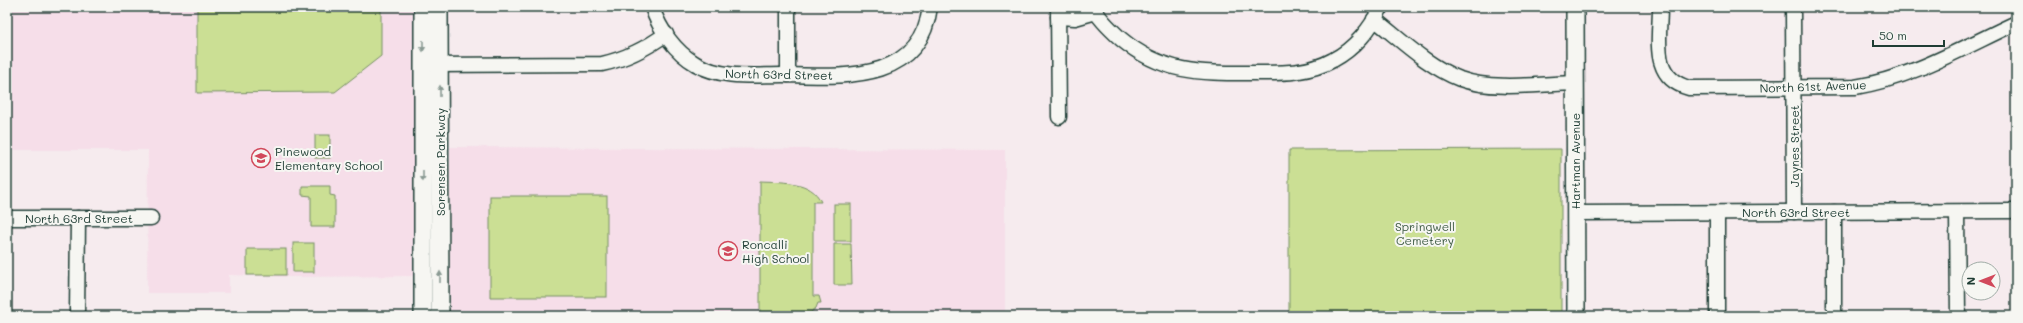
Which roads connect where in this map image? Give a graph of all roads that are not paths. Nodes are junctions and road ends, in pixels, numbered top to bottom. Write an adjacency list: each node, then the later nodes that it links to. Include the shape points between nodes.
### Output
1 (423, 7): 14 (main road, Sorensen Parkway, one-way to 14)
2 (439, 7): 14 (main road, Sorensen Parkway)
3 (652, 7): 13 (street, North 63rd Street, via 658,23)
4 (788, 7): 15 (street)
5 (930, 7): 15 (street, North 63rd Street, via 924,29 910,51 894,64 865,74)
6 (1575, 7): 16 (main road, Hartman Avenue)
7 (1660, 7): 17 (street, North 61st Avenue, via 1661,63 1671,80 1689,88)
8 (1793, 7): 17 (street, Jaynes Street)
9 (1095, 10): 10 (street, via 1075,18); 11 (street, via 1116,35 1144,56 1175,69 1204,73 1292,72 1317,67 1345,53 1357,42)
10 (1058, 12): 18 (street)
11 (1378, 13): 16 (street, via 1430,63 1460,79 1499,85)
12 (2016, 23): 17 (street, North 61st Avenue, via 1892,79 1855,87)
13 (666, 34): 14 (street, via 628,56 602,64); 15 (street, North 63rd Street, via 685,56 710,70 734,75)
14 (431, 65): 29 (main road, Sorensen Parkway, one-way to 29); 30 (main road, Sorensen Parkway, one-way to 14)
15 (788, 75)
16 (1575, 83): 24 (main road, Hartman Avenue)
17 (1794, 88): 21 (street, Jaynes Street)
18 (1059, 117)
19 (2016, 211): 23 (street, North 63rd Street)
20 (1717, 212): 21 (street, North 63rd Street); 24 (street, North 63rd Street); 32 (street)
21 (1794, 212): 22 (street, North 63rd Street)
22 (1834, 212): 23 (street, North 63rd Street); 33 (street)
23 (1957, 212): 34 (street)
24 (1576, 213): 31 (main road, Hartman Avenue)
25 (7, 218): 26 (street, North 63rd Street)
26 (78, 218): 27 (street, North 63rd Street); 28 (street)
27 (151, 218)
28 (77, 316)
29 (423, 316)
30 (440, 316)
31 (1576, 316)
32 (1717, 316)
33 (1834, 316)
34 (1958, 316)

